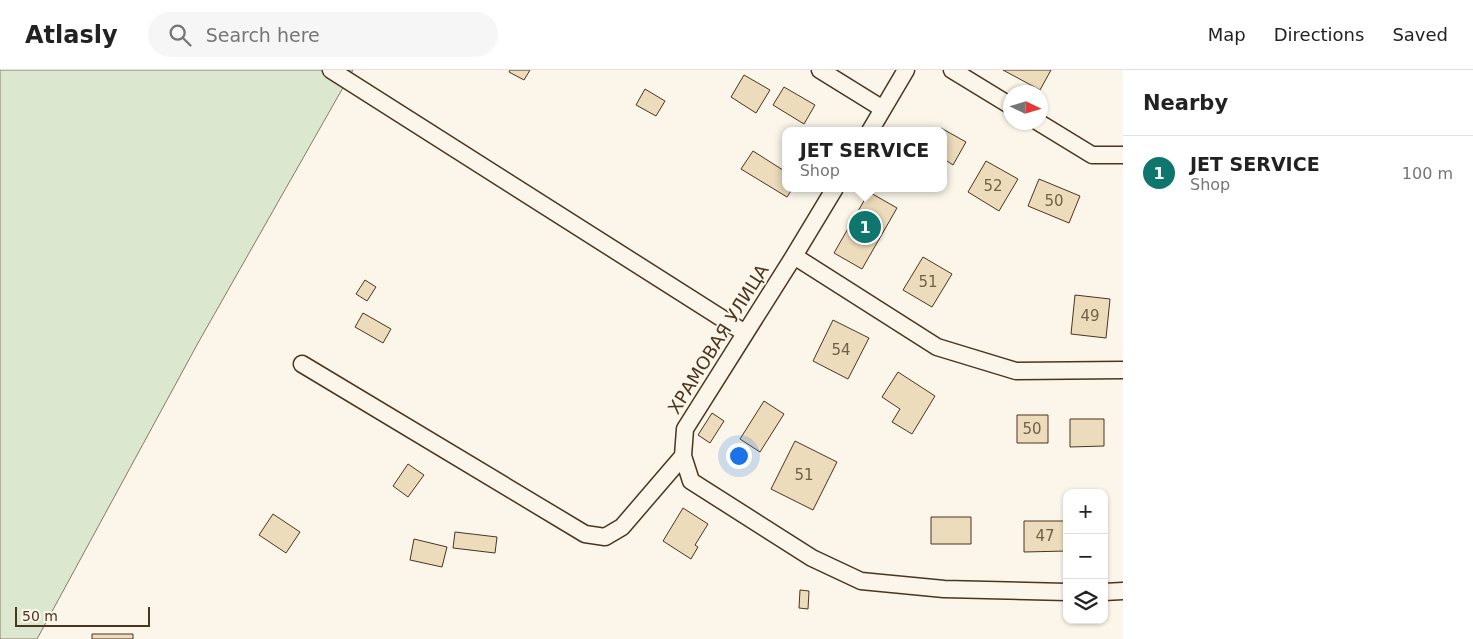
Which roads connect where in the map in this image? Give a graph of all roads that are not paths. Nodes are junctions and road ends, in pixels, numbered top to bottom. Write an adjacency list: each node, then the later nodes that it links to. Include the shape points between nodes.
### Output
1 (331, 70): 12 (street)
2 (820, 70): 6 (street)
3 (906, 70): 6 (street)
4 (952, 70): 5 (street)
5 (1003, 102)
6 (884, 109): 7 (street)
7 (873, 127)
8 (1048, 128): 9 (street, via 1092,155)
9 (1123, 155)
10 (834, 192): 11 (street, ХРАМОВАЯ УЛИЦА)
11 (794, 256): 12 (street, ХРАМОВАЯ УЛИЦА); 14 (street, via 937,347 1016,372)
12 (744, 333): 15 (street, ХРАМОВАЯ УЛИЦА, via 685,429)
13 (302, 364): 15 (street, via 585,534 605,537 622,527)
14 (1123, 370)
15 (683, 456): 17 (street, ХРАМОВАЯ УЛИЦА, via 691,481 812,558 861,581 944,589)
16 (1123, 591): 18 (street)
17 (1063, 592)
18 (1108, 592)

